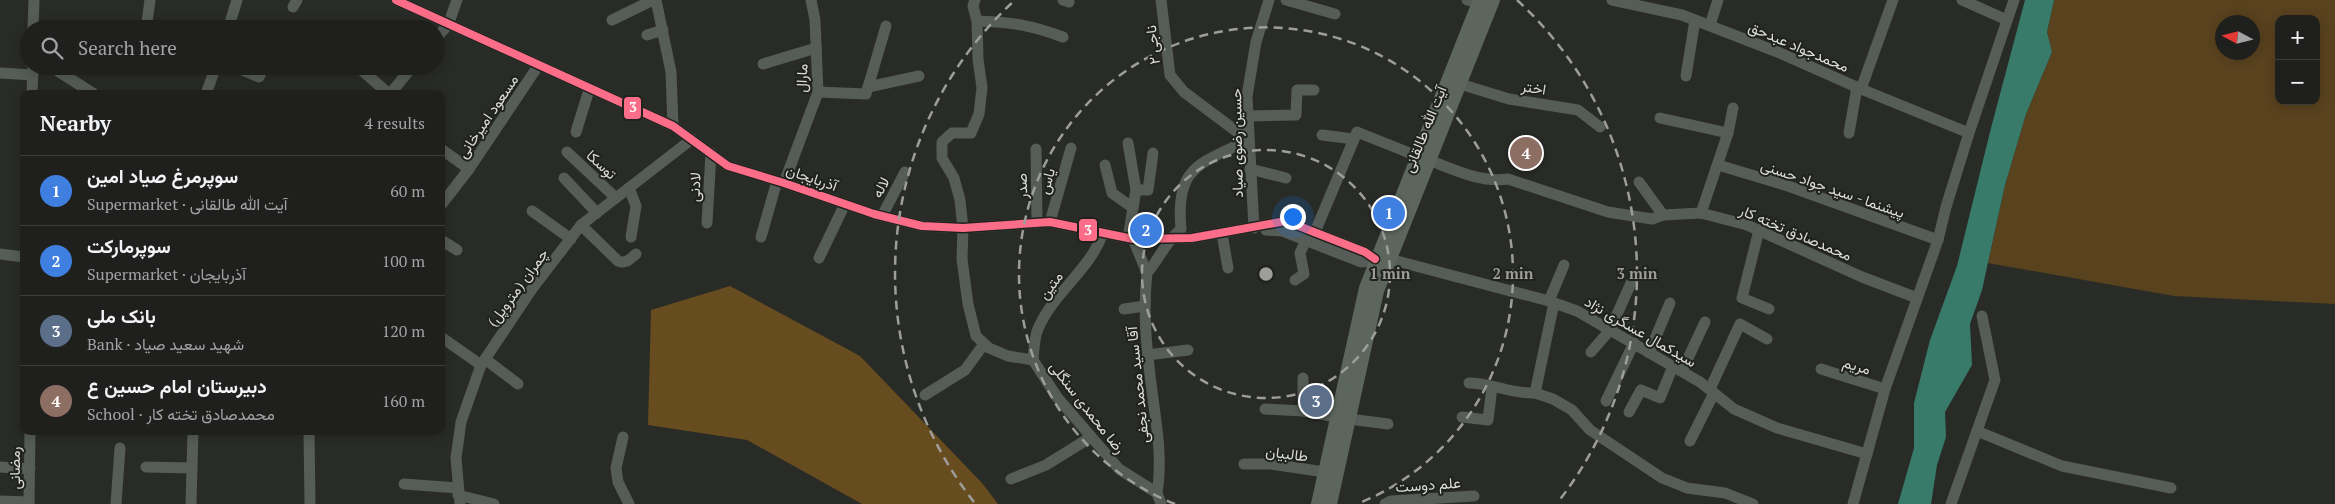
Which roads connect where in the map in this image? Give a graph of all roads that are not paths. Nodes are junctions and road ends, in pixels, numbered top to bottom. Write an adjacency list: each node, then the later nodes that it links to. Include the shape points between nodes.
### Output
1 (34, 0): 20 (street)
2 (150, 0): 21 (street)
3 (237, 0): 22 (street)
4 (396, 0): 23 (street, آذربایجان)
5 (457, 0): 29 (street)
6 (655, 0): 24 (street); 33 (street)
7 (812, 0): 36 (street, مارال)
8 (975, 0): 27 (street, via 973,6)
9 (1161, 0): 71 (street, ناجی ۲, via 1170,74 1184,92)
10 (1269, 0): 60 (street, حسین رضوی صیاد, via 1256,42 1247,96)
11 (1286, 0): 19 (street)
12 (1493, 0): 48 (main road, آیت الله طالقانی)
13 (1612, 0): 25 (street, محمدجواد عبدحق)
14 (1718, 0): 31 (street)
15 (1893, 0): 50 (street)
16 (1962, 0): 26 (street)
17 (2014, 0): 26 (street)
18 (1475, 1): 79 (main road, آیت الله طالقانی)
19 (1335, 14)
20 (33, 20)
21 (147, 20)
22 (231, 20)
23 (438, 20)
24 (612, 20)
25 (1696, 20): 31 (street, محمدجواد عبدحق); 47 (street)
26 (2007, 20): 67 (street)
27 (977, 21): 35 (street, via 1009,22); 104 (street, via 982,88 979,114 971,133 952,133 942,142 942,158 954,178)
28 (445, 24): 29 (street, آذربایجان)
29 (448, 25): 32 (street); 38 (street, آذربایجان)
30 (886, 26): 49 (street)
31 (1710, 26): 50 (street, محمدجواد عبدحق, via 1780,52)
32 (445, 28)
33 (663, 30): 34 (street); 62 (street, via 671,72)
34 (647, 35)
35 (1063, 37)
36 (816, 48): 37 (street); 58 (street, مارال)
37 (762, 64)
38 (538, 66): 56 (street, آذربایجان); 82 (street, مسعود امیرخانی)
39 (20, 72): 40 (street)
40 (0, 73)
41 (33, 75): 51 (street)
42 (64, 75): 52 (street)
43 (213, 75): 53 (street)
44 (367, 75): 54 (street)
45 (405, 75): 55 (street)
46 (919, 76): 49 (street)
47 (1686, 76)
48 (1460, 84): 63 (street, اختر, via 1509,99 1578,110); 79 (main road, آیت الله طالقانی)
49 (868, 87): 58 (street, via 866,94)
50 (1859, 88): 66 (street); 67 (street, محمدجواد عبدحق)
51 (32, 90)
52 (88, 90)
53 (207, 90)
54 (384, 90)
55 (392, 90)
56 (590, 90): 62 (street, آذربایجان); 64 (street)
57 (1314, 90): 60 (street, via 1297,90 1296,115)
58 (818, 92): 87 (street, مارال)
59 (1733, 108): 65 (street)
60 (1248, 116): 71 (street, حسین رضوی صیاد)
61 (1660, 118): 65 (street)
62 (672, 126): 69 (street, آذربایجان)
63 (1600, 127)
64 (576, 132)
65 (1728, 133): 81 (street)
66 (1849, 133)
67 (1969, 133): 115 (street)
68 (1322, 135): 70 (street)
69 (692, 138): 77 (street, آذربایجان); 89 (street, چمران (متروپل))
70 (1354, 139): 79 (street, محمدصادق تخته کار, via 1357,132); 110 (street)
71 (1248, 140): 83 (street, حسین رضوی صیاد); 112 (street, via 1213,155 1189,175 1182,189 1181,230)
72 (1128, 143): 90 (street)
73 (1071, 148): 100 (street, یاس)
74 (1036, 149): 102 (street, صدر)
75 (445, 152): 82 (street)
76 (567, 152): 91 (street, توسکا)
77 (711, 153): 87 (street, آذربایجان, via 728,166); 101 (street, لادنی)
78 (1153, 153): 90 (street, via 1148,190)
79 (1423, 158): 98 (street, محمدصادق تخته کار, via 1472,176 1508,179 1608,212 1652,219); 122 (main road, آیت الله طالقانی)
80 (1105, 165): 94 (street, via 1112,193)
81 (1718, 165): 97 (street); 115 (street, پیشنما - سید جواد حسنی, via 1788,186)
82 (469, 168): 92 (street, مسعود امیرخانی)
83 (1250, 169): 86 (street); 105 (street, حسین رضوی صیاد)
84 (905, 172): 99 (street, لاله)
85 (564, 178): 96 (street)
86 (1286, 178)
87 (780, 182): 93 (street, آذربایجان); 111 (street, مارال)
88 (1639, 182): 98 (street)
89 (629, 188): 91 (street, چمران (متروپل)); 109 (street, via 636,206)
90 (1136, 190): 94 (street)
91 (616, 198): 96 (street, چمران (متروپل))
92 (445, 200)
93 (844, 204): 99 (street, آذربایجان); 121 (street)
94 (1133, 208): 114 (street)
95 (532, 211): 113 (street)
96 (597, 213): 103 (street, چمران (متروپل))
97 (1701, 213): 98 (street, محمدصادق تخته کار); 106 (street, محمدصادق تخته کار)
98 (1663, 215)
99 (882, 216): 104 (street, آذربایجان, via 922,226)
100 (1050, 222): 102 (street, آذربایجان); 107 (street, آذربایجان)
101 (707, 223)
102 (1037, 223): 104 (street, آذربایجان)
103 (581, 225): 113 (street, چمران (متروپل)); 119 (street, via 618,261 623,263)
104 (963, 228): 139 (street, via 962,259 968,304 976,336)
105 (1254, 228): 108 (street, آذربایجان); 110 (street, آذربایجان, via 1286,221)
106 (1759, 230): 128 (street, محمدصادق تخته کار); 133 (street, via 1742,298)
107 (1103, 234): 114 (street, آذربایجان); 145 (street, متین, via 1097,250 1060,294 1037,330)
108 (1222, 234): 112 (street, آذربایجان); 124 (street)
109 (631, 236)
110 (1310, 236): 122 (street, سیدکمال عسگری نژاد); 126 (street, via 1300,253 1304,274)
111 (762, 238)
112 (1169, 238): 114 (street, آذربایجان); 125 (street, via 1160,258)
113 (571, 239): 146 (street, چمران (متروپل), via 532,289)
114 (1130, 239): 125 (street)
115 (1938, 240): 128 (street)
116 (445, 242): 117 (street)
117 (457, 250)
118 (0, 254): 120 (street)
119 (636, 254)
120 (20, 256)
121 (819, 258)
122 (1382, 259): 129 (street, سیدکمال عسگری نژاد); 162 (main road, آیت الله طالقانی, via 1366,288)
123 (1564, 265): 129 (street)
124 (1228, 268)
125 (1147, 273): 131 (street, آقا سید محمد نجفی)
126 (1295, 280)
127 (1631, 283): 136 (street)
128 (1917, 298): 153 (street)
129 (1552, 302): 136 (street, سیدکمال عسگری نژاد, via 1577,311); 155 (street)
130 (1670, 303): 143 (street)
131 (1144, 306): 132 (street); 144 (street, آقا سید محمد نجفی)
132 (1124, 309)
133 (1769, 309)
134 (1982, 316): 164 (street, via 1995,380)
135 (1705, 322): 147 (street)
136 (1610, 330): 140 (street, سیدکمال عسگری نژاد); 142 (street)
137 (445, 339): 146 (street)
138 (1767, 339): 154 (street, via 1740,324)
139 (984, 344): 145 (street, رضا محمدی سنگلی, via 1008,356); 156 (street, via 965,370)
140 (1634, 344): 143 (street, سیدکمال عسگری نژاد); 157 (street)
141 (1188, 350): 144 (street)
142 (1591, 352)
143 (1649, 353): 147 (street, سیدکمال عسگری نژاد)
144 (1148, 355): 184 (street, آقا سید محمد نجفی, via 1160,454)
145 (1033, 360): 168 (street, رضا محمدی سنگلی, via 1058,397)
146 (483, 362): 151 (street); 182 (street, چمران (متروپل), via 461,422 456,458)
147 (1677, 369): 154 (street, سیدکمال عسگری نژاد); 160 (street, via 1660,398 1641,390)
148 (1821, 369): 153 (street, مریم)
149 (1304, 378): 159 (street)
150 (1469, 383): 152 (street, via 1485,383)
151 (518, 384)
152 (1492, 387): 155 (street, via 1519,394); 161 (street, via 1488,420)
153 (1885, 389): 172 (street)
154 (1712, 391): 170 (street); 172 (street, سیدکمال عسگری نژاد, via 1734,409 1777,428)
155 (1535, 393): 194 (street, via 1572,410 1590,430 1662,478 1687,488 1725,493)
156 (925, 395)
157 (1606, 401)
158 (1265, 409): 159 (street)
159 (1303, 411): 162 (street)
160 (1629, 412)
161 (1462, 417)
162 (1343, 418): 163 (street); 178 (main road, آیت الله طالقانی); 187 (main road, آیت الله طالقانی)
163 (1388, 424)
164 (1977, 430): 181 (street, via 2062,466); 196 (street)
165 (30, 435): 177 (street, رمضانی)
166 (192, 435): 176 (street)
167 (308, 435): 190 (street)
168 (1091, 436): 179 (street, via 1046,465); 184 (street, رضا محمدی سنگلی, via 1119,469)
169 (624, 437): 192 (street, via 616,468 618,482)
170 (1690, 441)
171 (120, 448): 188 (street)
172 (1868, 454): 195 (street)
173 (1244, 464): 178 (street, طالبیان, via 1271,464)
174 (0, 467): 177 (street)
175 (146, 467): 176 (street)
176 (192, 468): 189 (street)
177 (30, 469): 186 (street, رمضانی)
178 (1326, 472): 187 (main road, آیت الله طالقانی)
179 (1011, 479)
180 (404, 484): 182 (street)
181 (2171, 488)
182 (458, 495): 191 (street)
183 (1474, 496): 193 (street, علم دوست)
184 (1159, 498)
185 (0, 501): 186 (street)
186 (29, 503)
187 (1329, 503)
188 (116, 504)
189 (191, 504)
190 (310, 504)
191 (494, 504)
192 (629, 504)
193 (1385, 504)
194 (1753, 504)
195 (1853, 504)
196 (1951, 504)

